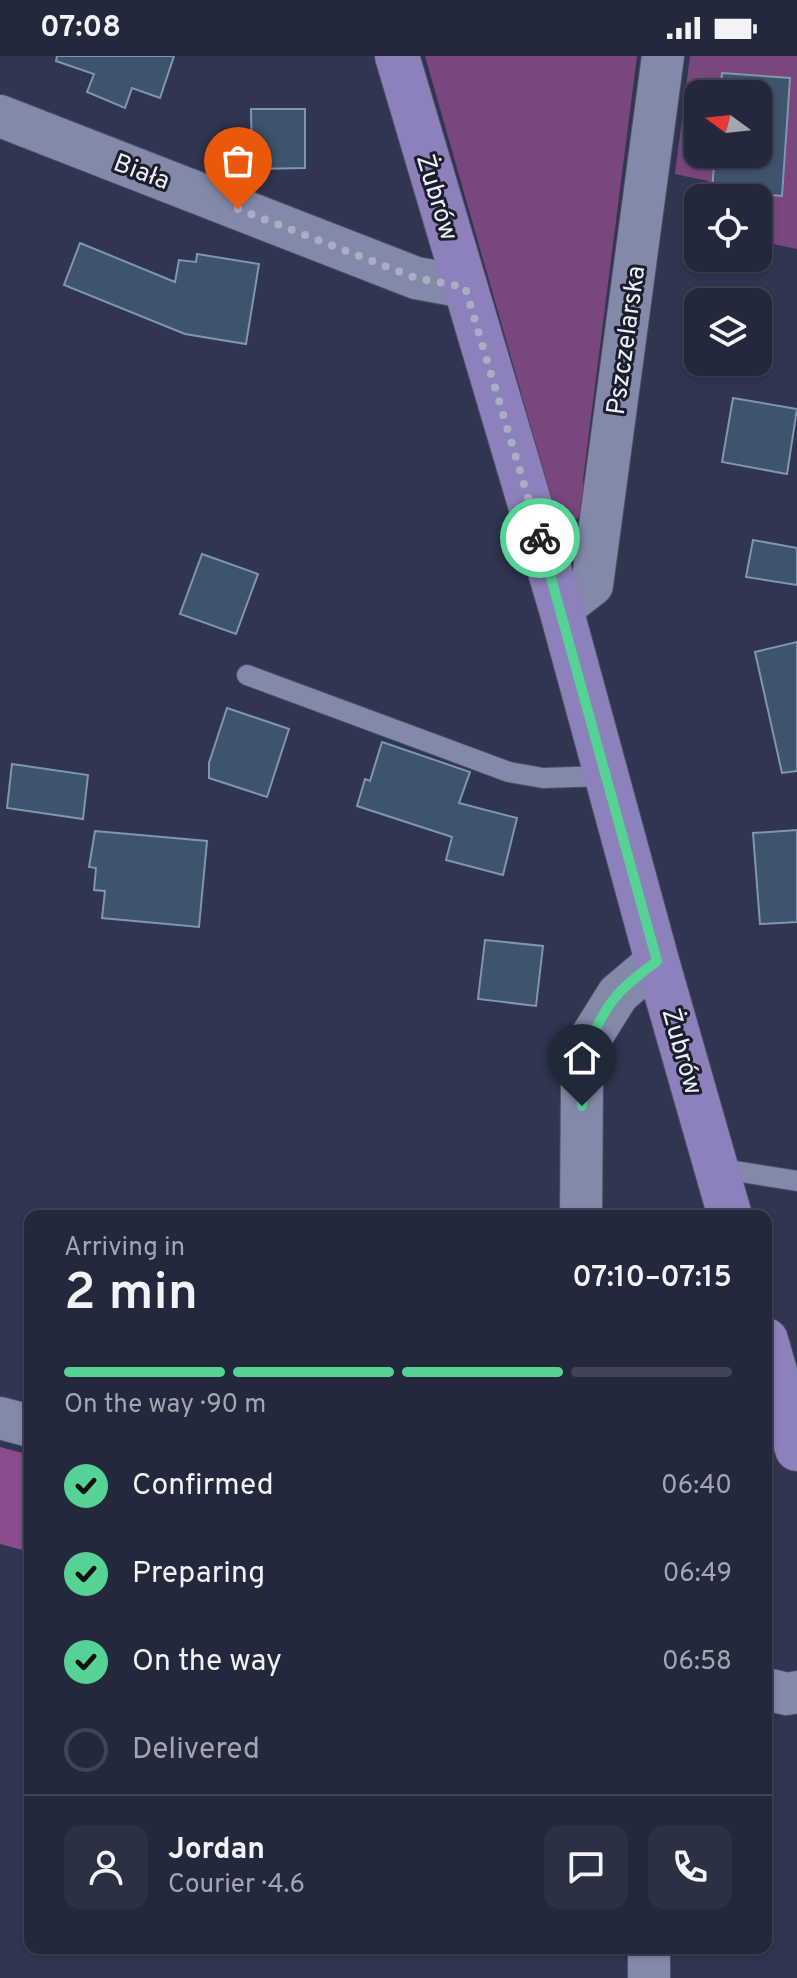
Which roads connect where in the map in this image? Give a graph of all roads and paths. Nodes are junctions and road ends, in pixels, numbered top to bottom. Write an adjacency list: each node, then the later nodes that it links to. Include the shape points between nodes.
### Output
1 (397, 56): 4 (main road, Żubrów)
2 (663, 56): 5 (street, Pszczelarska, via 594,576 592,585)
3 (0, 116): 4 (street, Biała, via 416,278)
4 (465, 287): 5 (main road, Żubrów)
5 (561, 609): 7 (main road, Żubrów)
6 (247, 675): 7 (lane, via 509,772 543,778)
7 (606, 776): 8 (main road, Żubrów)
8 (657, 961): 9 (main road, Żubrów); 11 (street, via 618,994 593,1034 582,1080)
9 (716, 1168): 10 (lane); 12 (main road, Żubrów)
10 (797, 1181)
11 (581, 1210)
12 (728, 1210)
13 (772, 1361): 16 (main road)
14 (0, 1418): 15 (street)
15 (24, 1424)
16 (797, 1449)
17 (772, 1690): 18 (street)
18 (797, 1692)
19 (649, 1954): 20 (street)
20 (649, 1978)

